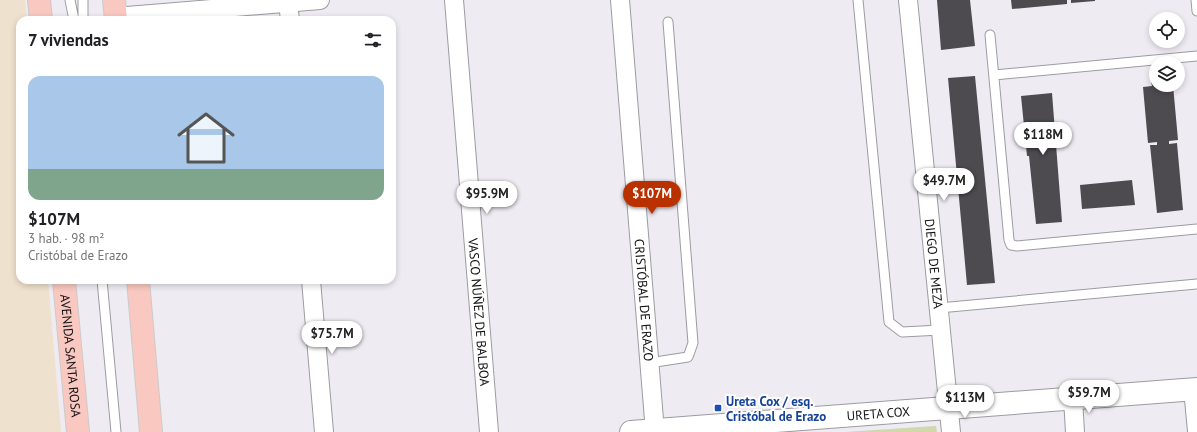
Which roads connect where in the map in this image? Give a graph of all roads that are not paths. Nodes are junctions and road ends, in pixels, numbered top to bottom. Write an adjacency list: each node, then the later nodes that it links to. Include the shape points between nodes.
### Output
1 (39, 0): 13 (main road)
2 (70, 0): 14 (lane)
3 (83, 0): 15 (lane)
4 (320, 0): 10 (street)
5 (454, 0): 38 (street, VASCO NÚÑEZ DE BALBOA)
6 (620, 0): 28 (street, CRISTÓBAL DE ERAZO)
7 (858, 0): 27 (lane, via 889,322 902,332)
8 (908, 0): 26 (street, DIEGO DE MEZA)
9 (1196, 0): 11 (lane)
10 (289, 11): 12 (street)
11 (1197, 11)
12 (115, 12)
13 (41, 16)
14 (73, 16)
15 (83, 16)
16 (668, 22): 28 (lane, via 693,343 688,356)
17 (990, 35): 19 (lane)
18 (1197, 56): 19 (lane)
19 (994, 75): 20 (lane, via 1011,245)
20 (1197, 229)
21 (64, 284): 34 (main road, AVENIDA SANTA ROSA)
22 (102, 284): 35 (lane)
23 (138, 284): 36 (main road)
24 (311, 284): 37 (street)
25 (1197, 284): 26 (lane)
26 (939, 308): 27 (street, DIEGO DE MEZA)
27 (941, 330): 31 (street, DIEGO DE MEZA)
28 (649, 364): 32 (street, CRISTÓBAL DE ERAZO)
29 (1195, 389): 30 (street, URETA COX); 33 (street)
30 (1073, 398): 31 (street, URETA COX); 41 (street)
31 (949, 408): 32 (street, URETA COX); 40 (street, DIEGO DE MEZA)
32 (654, 431): 39 (street, URETA COX)
33 (1197, 431)
34 (78, 432)
35 (116, 432)
36 (151, 432)
37 (324, 432)
38 (490, 432)
39 (631, 432)
40 (951, 432)
41 (1076, 432)

